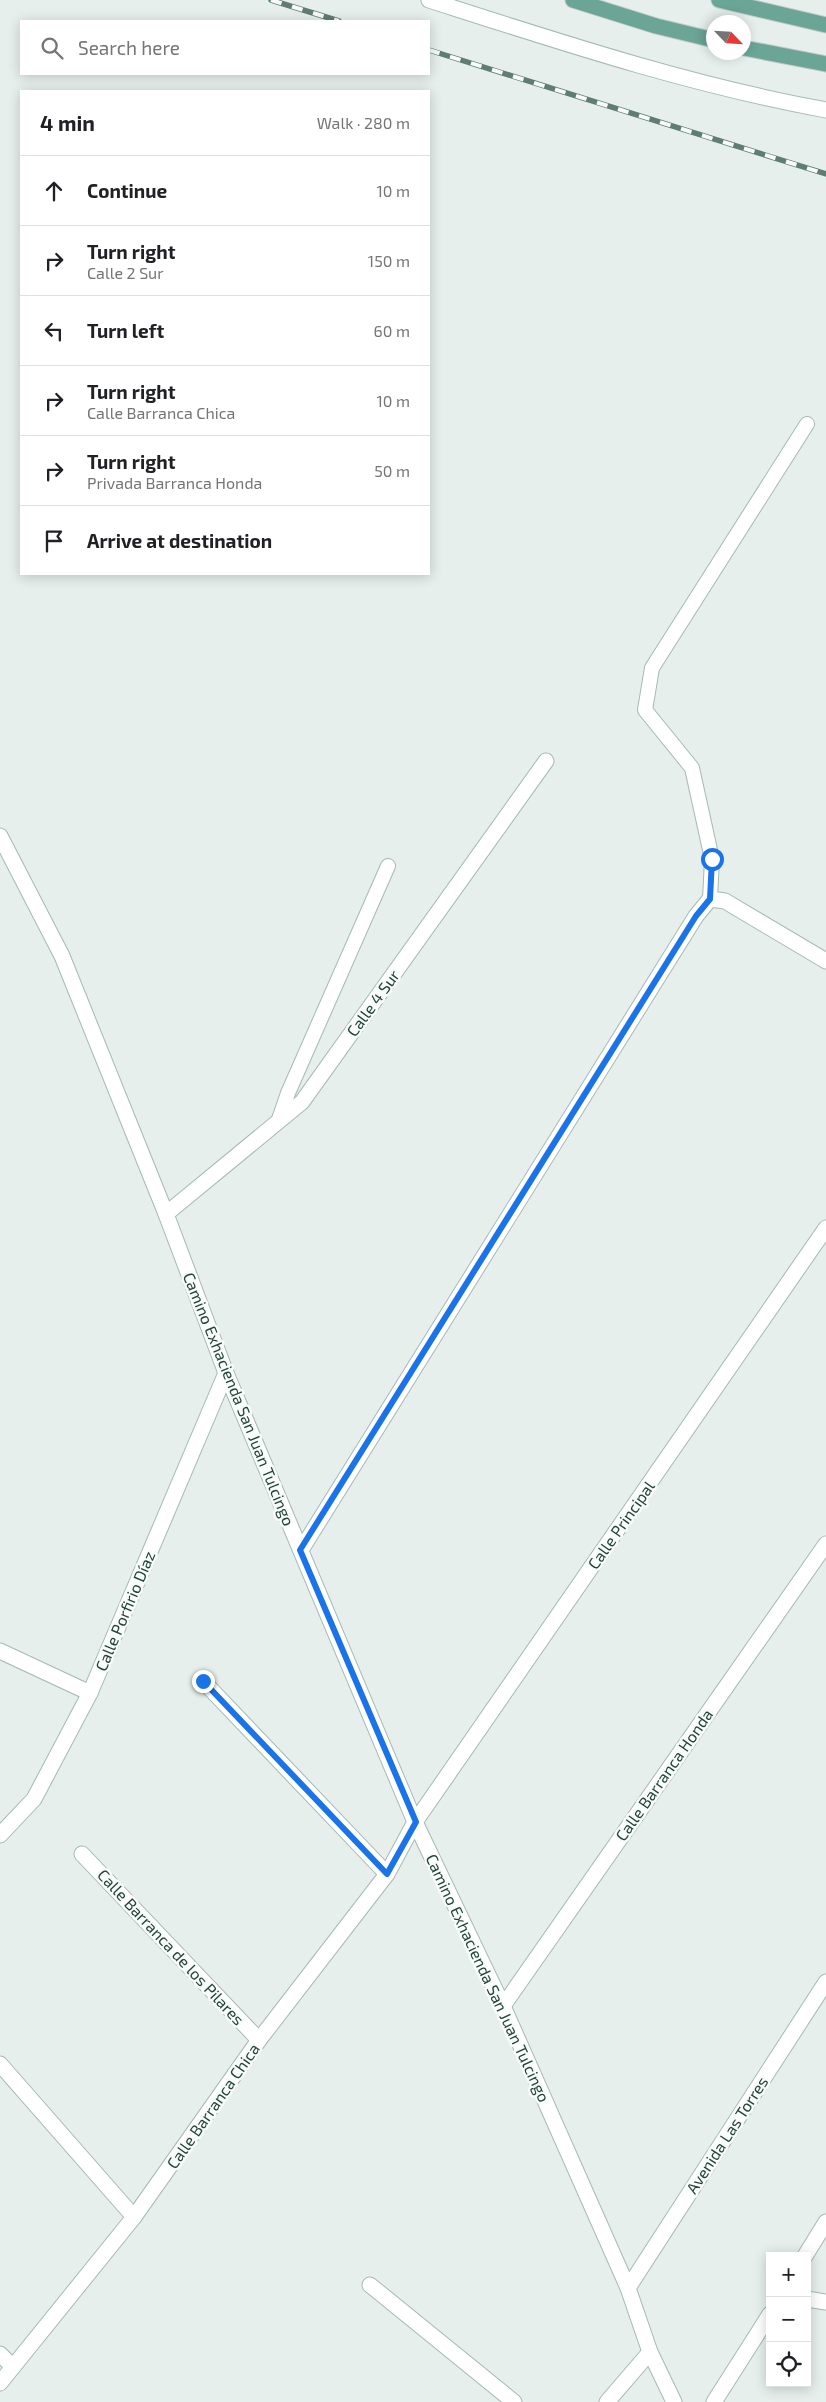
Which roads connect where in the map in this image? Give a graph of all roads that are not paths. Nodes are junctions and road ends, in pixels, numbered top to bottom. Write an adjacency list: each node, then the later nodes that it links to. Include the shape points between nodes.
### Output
1 (429, 0): 8 (street, via 641,67 761,98)
2 (573, 0): 5 (main road)
3 (719, 0): 4 (main road)
4 (826, 25)
5 (706, 38)
6 (751, 49): 7 (main road)
7 (826, 64)
8 (826, 110)
9 (807, 424): 13 (lane, via 652,668 645,710 692,768 712,859)
10 (546, 761): 15 (street, Calle 4 Sur, via 302,1102)
11 (0, 836): 16 (street, Camino Exhacienda San Juan Tulcingo, via 62,956)
12 (388, 866): 15 (lane)
13 (710, 899): 14 (street, via 725,902); 20 (street, via 696,916)
14 (826, 961)
15 (278, 1122): 16 (street, Calle 4 Sur)
16 (166, 1214): 18 (street, Camino Exhacienda San Juan Tulcingo)
17 (826, 1228): 24 (street, Calle Principal)
18 (226, 1373): 20 (street, Camino Exhacienda San Juan Tulcingo); 23 (street, Calle Porfirio Díaz)
19 (826, 1544): 29 (street, Calle Barranca Honda)
20 (300, 1550): 24 (street, Camino Exhacienda San Juan Tulcingo)
21 (0, 1651): 23 (street)
22 (203, 1681): 27 (street)
23 (90, 1693): 25 (street, Calle Porfirio Díaz, via 34,1799)
24 (416, 1822): 27 (street, Calle Barranca Chica); 29 (street, Camino Exhacienda San Juan Tulcingo)
25 (0, 1835)
26 (82, 1854): 30 (street, Calle Barranca de los Pilares)
27 (387, 1874): 30 (street, Calle Barranca Chica)
28 (826, 1982): 36 (street, Avenida Las Torres)
29 (503, 2006): 36 (street, Camino Exhacienda San Juan Tulcingo)
30 (259, 2040): 32 (street, Calle Barranca Chica)
31 (0, 2064): 32 (street)
32 (134, 2216): 42 (street, Calle Barranca Chica)
33 (826, 2222): 34 (street)
34 (807, 2252)
35 (370, 2285): 44 (street)
36 (628, 2288): 40 (street, Camino Exhacienda San Juan Tulcingo)
37 (811, 2300): 38 (street)
38 (826, 2302)
39 (766, 2320): 47 (street)
40 (650, 2352): 45 (street); 46 (street, Camino Exhacienda San Juan Tulcingo)
41 (0, 2354): 42 (street)
42 (12, 2368): 43 (street, Calle Barranca Chica)
43 (0, 2383)
44 (514, 2402)
45 (607, 2402)
46 (674, 2402)
47 (714, 2402)

